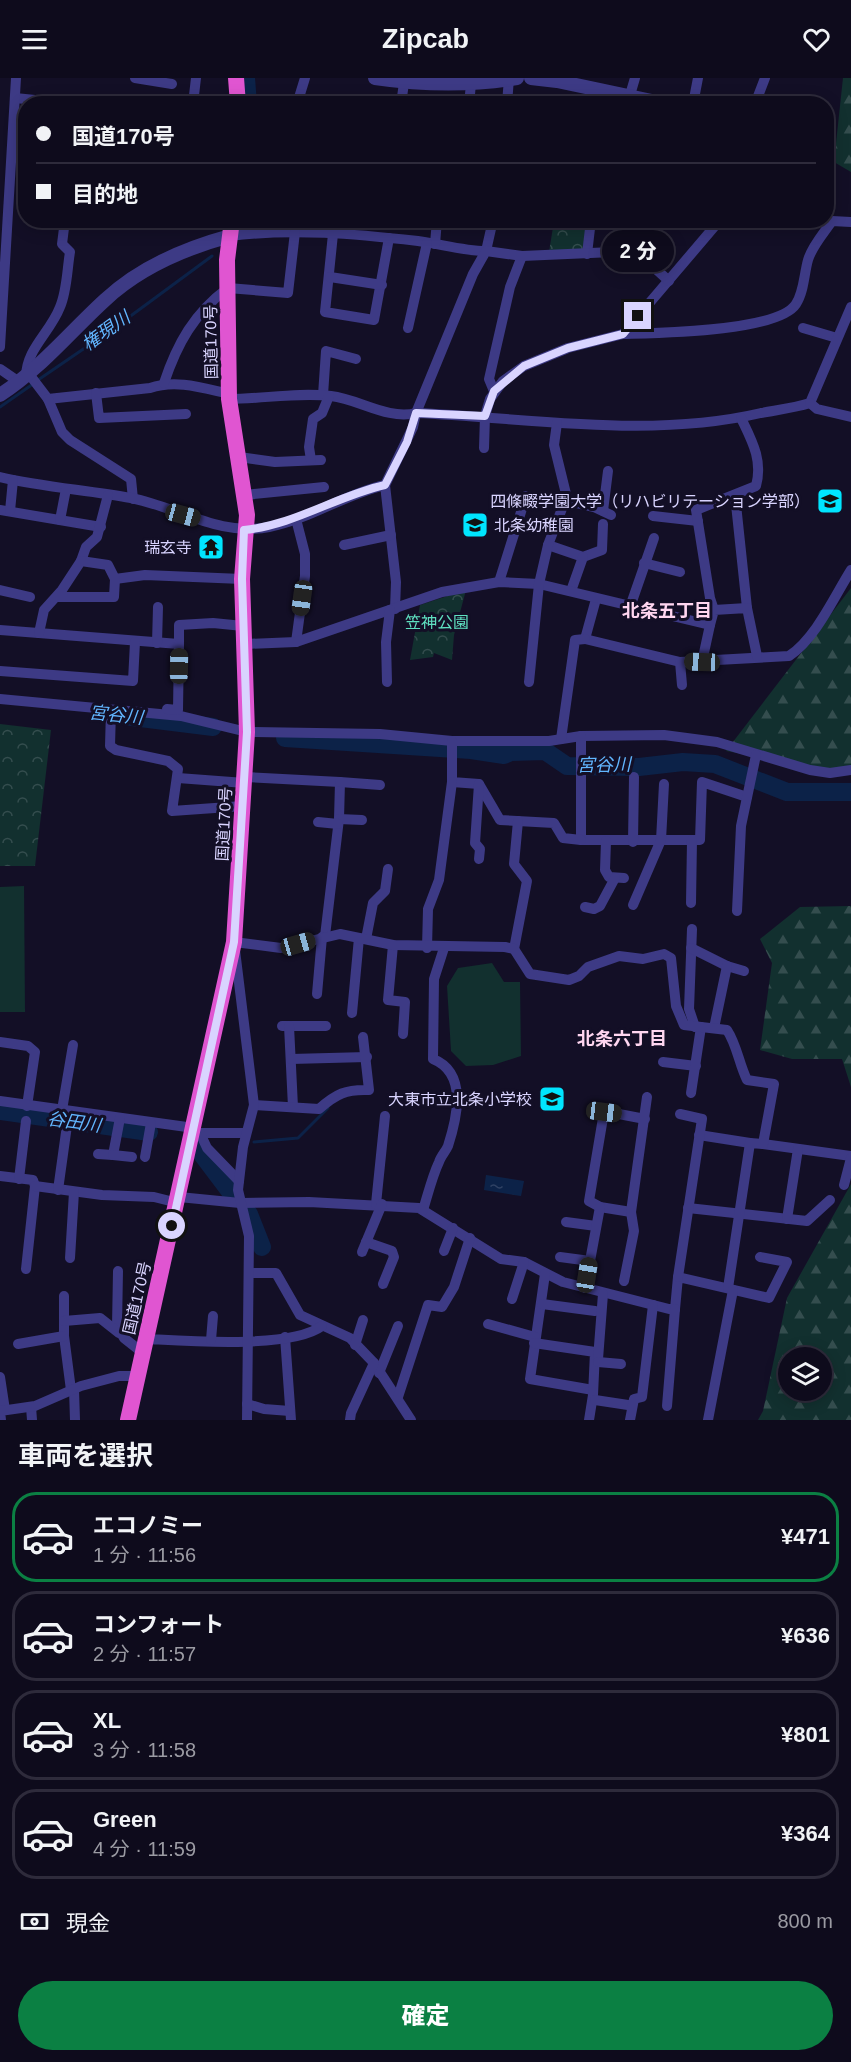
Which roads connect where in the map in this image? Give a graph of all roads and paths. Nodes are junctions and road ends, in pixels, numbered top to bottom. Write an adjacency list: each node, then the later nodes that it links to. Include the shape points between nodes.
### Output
1 (16, 78): 28 (street)
2 (135, 78): 11 (street)
3 (196, 78): 18 (street)
4 (304, 78): 20 (street)
5 (375, 78): 14 (street)
6 (512, 78): 17 (street); 23 (street)
7 (531, 78): 15 (street)
8 (635, 78): 25 (street)
9 (698, 78): 26 (street)
10 (765, 78): 27 (street)
11 (154, 79): 16 (street)
12 (234, 80): 19 (highway)
13 (453, 81): 14 (street); 17 (street)
14 (404, 82): 21 (street)
15 (590, 83): 24 (street)
16 (172, 84)
17 (471, 84): 22 (street)
18 (194, 96)
19 (237, 96)
20 (299, 96)
21 (402, 96)
22 (470, 96)
23 (509, 96)
24 (619, 96)
25 (625, 96)
26 (695, 96)
27 (758, 96)
28 (15, 98): 29 (street); 30 (street)
29 (18, 98)
30 (4, 213): 51 (street)
31 (834, 221): 32 (street)
32 (851, 222)
33 (64, 228): 63 (street, via 62,244 70,252 63,298 51,326 30,354)
34 (231, 228): 53 (highway, 国道170号); 63 (street, via 157,264 107,297)
35 (302, 228): 42 (street); 53 (street, via 288,293)
36 (435, 228): 44 (street)
37 (491, 228): 45 (street)
38 (590, 228): 47 (street)
39 (652, 228): 46 (street)
40 (713, 228): 50 (street)
41 (828, 228): 58 (street, via 809,257 796,304 782,317 671,334)
42 (333, 234): 43 (street); 49 (street)
43 (389, 238): 44 (street); 52 (street)
44 (431, 243): 45 (street); 55 (street)
45 (486, 251): 48 (street); 72 (street)
46 (636, 251): 47 (street); 50 (street)
47 (587, 254): 48 (street)
48 (522, 256): 65 (street, via 510,287 489,379)
49 (330, 277): 52 (street); 52 (street, via 325,312 374,320)
50 (669, 281): 58 (street)
51 (2, 285): 60 (street)
52 (382, 285)
53 (228, 288): 64 (street, via 192,322 175,350); 69 (highway, 国道170号)
54 (851, 307): 59 (street)
55 (408, 328)
56 (802, 328): 59 (street)
57 (851, 332): 59 (street)
58 (623, 334): 65 (street, via 568,348 524,366)
59 (837, 336): 71 (street)
60 (0, 347)
61 (356, 360): 68 (street, via 326,351)
62 (0, 369): 63 (street)
63 (29, 380): 67 (street); 70 (street)
64 (164, 383): 66 (street); 69 (street, via 185,384)
65 (494, 391): 74 (street)
66 (96, 393): 70 (street); 73 (street, via 99,418)
67 (0, 395)
68 (326, 395): 69 (street); 72 (street, via 379,410); 79 (street, via 322,413 313,419 309,447 316,460 275,462)
69 (229, 396): 79 (highway, 国道170号)
70 (48, 399): 90 (street, via 62,432 70,440 131,479)
71 (810, 403): 75 (street, via 817,410); 76 (street)
72 (416, 413): 74 (street); 83 (street)
73 (186, 414)
74 (485, 416): 77 (street); 78 (street)
75 (851, 417)
76 (741, 418): 77 (street, via 645,425); 88 (street, via 758,453 760,472 756,486)
77 (557, 423): 91 (street, via 554,445)
78 (484, 448)
79 (239, 457): 87 (highway, 国道170号)
80 (608, 471): 91 (street, via 607,513)
81 (0, 477): 82 (street)
82 (13, 480): 85 (street); 92 (street)
83 (385, 485): 94 (street, via 362,490); 100 (street)
84 (324, 487): 87 (street)
85 (66, 489): 86 (street); 95 (street)
86 (108, 495): 90 (street); 98 (street)
87 (245, 495): 99 (highway, 国道170号)
88 (735, 495): 96 (street, via 696,510); 120 (street)
89 (526, 496): 111 (street)
90 (133, 499): 99 (street)
91 (563, 502): 103 (street)
92 (5, 510): 95 (street)
93 (653, 516): 96 (street)
94 (296, 519): 99 (street); 129 (street, via 305,576)
95 (60, 520): 98 (street)
96 (698, 521): 122 (street)
97 (603, 524): 104 (street, via 602,550)
98 (101, 526): 105 (street)
99 (244, 530): 110 (highway, 国道170号)
100 (392, 536): 102 (street); 121 (street, via 396,582)
101 (654, 538): 106 (street)
102 (344, 545)
103 (548, 545): 104 (street); 112 (street)
104 (583, 557): 114 (street)
105 (81, 561): 109 (street, via 108,565); 116 (street)
106 (644, 563): 108 (street); 119 (street)
107 (851, 570): 133 (street, via 798,650 789,656)
108 (680, 572)
109 (115, 579): 110 (street, via 145,575); 116 (street, via 114,597)
110 (242, 579): 124 (highway, 国道170号)
111 (499, 582): 112 (street); 121 (street, via 442,592)
112 (539, 584): 114 (street); 138 (street)
113 (0, 590): 115 (street)
114 (571, 591): 117 (street)
115 (30, 597)
116 (57, 597): 126 (street, via 44,610)
117 (596, 599): 119 (street); 127 (street)
118 (158, 607): 130 (street)
119 (630, 607): 123 (street)
120 (747, 608): 122 (street); 133 (street)
121 (393, 609): 129 (street); 137 (street, via 386,642)
122 (714, 610): 123 (street)
123 (710, 625): 135 (street)
124 (243, 626): 131 (street, via 179,625); 132 (highway, 国道170号)
125 (0, 630): 126 (street)
126 (39, 633): 128 (street)
127 (585, 639): 134 (street); 147 (street, via 575,640)
128 (135, 642): 130 (street); 136 (street, via 133,681)
129 (296, 642): 132 (street)
130 (157, 643): 131 (street)
131 (179, 644): 142 (street)
132 (245, 644): 145 (highway, 国道170号)
133 (757, 656): 135 (street)
134 (680, 662): 135 (street); 139 (street)
135 (702, 662)
136 (0, 671)
137 (387, 682)
138 (529, 682)
139 (682, 686)
140 (0, 699): 141 (street)
141 (111, 710): 143 (street); 152 (street, via 110,746 168,761 178,769)
142 (178, 710): 143 (street, via 167,709); 144 (street)
143 (167, 714): 145 (street)
144 (220, 719)
145 (247, 732): 148 (street, via 380,735); 153 (highway, 国道170号)
146 (581, 736): 147 (street); 149 (street, via 692,737); 165 (street)
147 (561, 739): 148 (street)
148 (452, 743): 155 (street)
149 (755, 759): 150 (street, via 830,773); 159 (street)
150 (851, 770)
151 (634, 777): 169 (street)
152 (178, 778): 153 (street); 160 (street, via 172,811)
153 (245, 780): 154 (street); 160 (highway, 国道170号)
154 (340, 782): 158 (street); 162 (street)
155 (452, 782): 156 (street); 181 (street, via 439,880 428,909)
156 (479, 784): 163 (street, via 500,820); 170 (street, via 475,843 480,849)
157 (663, 784): 166 (street)
158 (380, 785)
159 (748, 792): 167 (street, via 702,782 700,840); 175 (street, via 741,826)
160 (243, 806): 179 (highway, 国道170号)
161 (362, 820): 162 (street)
162 (338, 821): 164 (street); 177 (street)
163 (518, 821): 165 (street, via 554,823 563,838); 184 (street, via 514,864 527,881)
164 (318, 822)
165 (581, 840): 168 (street)
166 (661, 840): 167 (street); 169 (street); 173 (street)
167 (692, 840): 172 (street)
168 (606, 841): 169 (street); 174 (street, via 605,870 609,878 619,878 600,906)
169 (633, 842)
170 (479, 859)
171 (388, 869): 178 (street, via 385,891 373,903)
172 (691, 903)
173 (633, 905)
174 (585, 908)
175 (737, 911)
176 (692, 929): 183 (street)
177 (324, 936): 178 (street, via 340,934); 179 (street, via 281,948); 187 (street)
178 (363, 939): 180 (street); 188 (street)
179 (234, 942): 203 (street); 213 (highway, 国道170号)
180 (393, 945): 181 (street); 192 (street, via 388,1000 405,1002)
181 (427, 948): 182 (street)
182 (444, 948): 184 (street, via 479,945); 237 (street, via 434,979 433,1059 455,1081 458,1107 448,1147)
183 (691, 948): 185 (street); 190 (street, via 689,1009)
184 (514, 949): 190 (street, via 530,974 569,980 588,967 619,956 643,959 664,954 671,958 676,1006 684,1025)
185 (727, 966): 186 (street); 191 (street)
186 (744, 970)
187 (317, 994)
188 (352, 1013)
189 (326, 1026): 197 (street, via 285,1026)
190 (698, 1027): 191 (street); 199 (street)
191 (714, 1028): 217 (street, via 727,1030 735,1040 737,1059 747,1080 774,1084)
192 (403, 1034)
193 (363, 1037): 196 (street)
194 (0, 1042): 204 (street, via 28,1046 34,1052)
195 (73, 1045): 207 (street)
196 (368, 1057): 197 (street); 205 (street, via 369,1090 338,1093 319,1109)
197 (291, 1059): 205 (street)
198 (663, 1062): 199 (street)
199 (696, 1066): 200 (street)
200 (691, 1093)
201 (647, 1097): 209 (street)
202 (0, 1101): 204 (street)
203 (254, 1105): 205 (street); 214 (street)
204 (27, 1106): 207 (street)
205 (293, 1107)
206 (680, 1114): 215 (street, via 702,1119)
207 (67, 1116): 211 (street); 229 (street)
208 (385, 1116): 234 (street)
209 (645, 1119): 235 (street, via 601,1111 589,1201); 238 (street)
210 (26, 1121): 225 (street)
211 (119, 1123): 212 (street); 220 (street)
212 (151, 1123): 213 (street); 222 (street)
213 (195, 1131): 214 (street); 226 (street); 231 (highway, 国道170号)
214 (246, 1133): 226 (street)
215 (699, 1135): 216 (street); 236 (street)
216 (750, 1143): 217 (street); 239 (street)
217 (763, 1144): 218 (street)
218 (798, 1149): 223 (street); 240 (street)
219 (98, 1154): 220 (street)
220 (113, 1155): 221 (street)
221 (132, 1157)
222 (145, 1157)
223 (851, 1157): 227 (street)
224 (0, 1176): 225 (street)
225 (19, 1179): 228 (street, via 33,1180)
226 (239, 1181): 233 (street)
227 (844, 1185)
228 (35, 1186): 229 (street); 251 (street)
229 (58, 1190): 230 (street)
230 (74, 1192): 231 (street); 248 (street)
231 (178, 1200): 233 (street); 281 (highway, 国道170号)
232 (830, 1200): 240 (street, via 807,1221)
233 (240, 1203): 234 (street); 253 (street, via 249,1236)
234 (379, 1204): 237 (street); 257 (street, via 364,1247 393,1251)
235 (600, 1207): 238 (street); 242 (street)
236 (688, 1208): 239 (street); 255 (street)
237 (423, 1210): 243 (street)
238 (631, 1212): 256 (street, via 634,1231)
239 (739, 1213): 240 (street); 259 (street)
240 (787, 1219)
241 (566, 1222): 242 (street)
242 (596, 1226): 249 (street)
243 (453, 1228): 244 (street); 245 (street)
244 (470, 1238): 250 (street, via 501,1259); 289 (street, via 454,1287 442,1307 428,1305)
245 (444, 1251)
246 (560, 1257): 249 (street)
247 (760, 1257): 259 (street, via 787,1262 769,1298)
248 (70, 1258)
249 (590, 1261): 258 (street)
250 (524, 1262): 254 (street); 262 (street)
251 (26, 1269)
252 (118, 1271): 273 (street)
253 (249, 1274): 271 (street, via 276,1273 300,1314); 277 (street)
254 (545, 1274): 258 (street); 263 (street)
255 (678, 1277): 259 (street); 265 (street)
256 (624, 1281)
257 (383, 1284)
258 (585, 1288): 260 (street)
259 (730, 1289): 304 (street)
260 (603, 1293): 264 (street); 282 (street)
261 (64, 1296): 268 (street)
262 (512, 1299)
263 (542, 1304): 266 (street); 278 (street)
264 (653, 1305): 265 (street); 303 (street, via 642,1397 634,1399)
265 (675, 1309): 292 (street)
266 (595, 1311)
267 (213, 1316): 276 (street)
268 (64, 1320): 273 (street, via 100,1318); 274 (street)
269 (363, 1320): 280 (street)
270 (488, 1324): 278 (street)
271 (322, 1326): 275 (street, via 312,1334); 280 (street, via 350,1338)
272 (398, 1326): 284 (street)
273 (119, 1333): 281 (street)
274 (64, 1336): 279 (street); 287 (street)
275 (285, 1337): 277 (street); 295 (street)
276 (212, 1340): 277 (street); 281 (street)
277 (249, 1340): 290 (street)
278 (535, 1340): 288 (street, via 595,1352); 288 (street, via 530,1379)
279 (18, 1344)
280 (354, 1345): 284 (street)
281 (145, 1346): 285 (highway, 国道170号)
282 (598, 1362): 283 (street); 288 (street)
283 (621, 1364)
284 (377, 1368): 289 (street); 300 (street)
285 (138, 1376): 287 (street, via 119,1376); 298 (highway, 国道170号)
286 (0, 1377): 294 (street)
287 (73, 1390): 293 (street); 297 (street)
288 (594, 1395): 291 (street); 302 (street)
289 (398, 1396): 301 (street)
290 (247, 1404): 295 (street); 299 (street)
291 (628, 1405)
292 (667, 1406)
293 (31, 1407): 294 (street); 296 (street)
294 (3, 1415)
295 (290, 1415)
296 (32, 1420)
297 (75, 1420)
298 (128, 1420)
299 (247, 1420)
300 (350, 1420)
301 (411, 1420)
302 (591, 1420)
303 (630, 1420)
304 (708, 1420)

